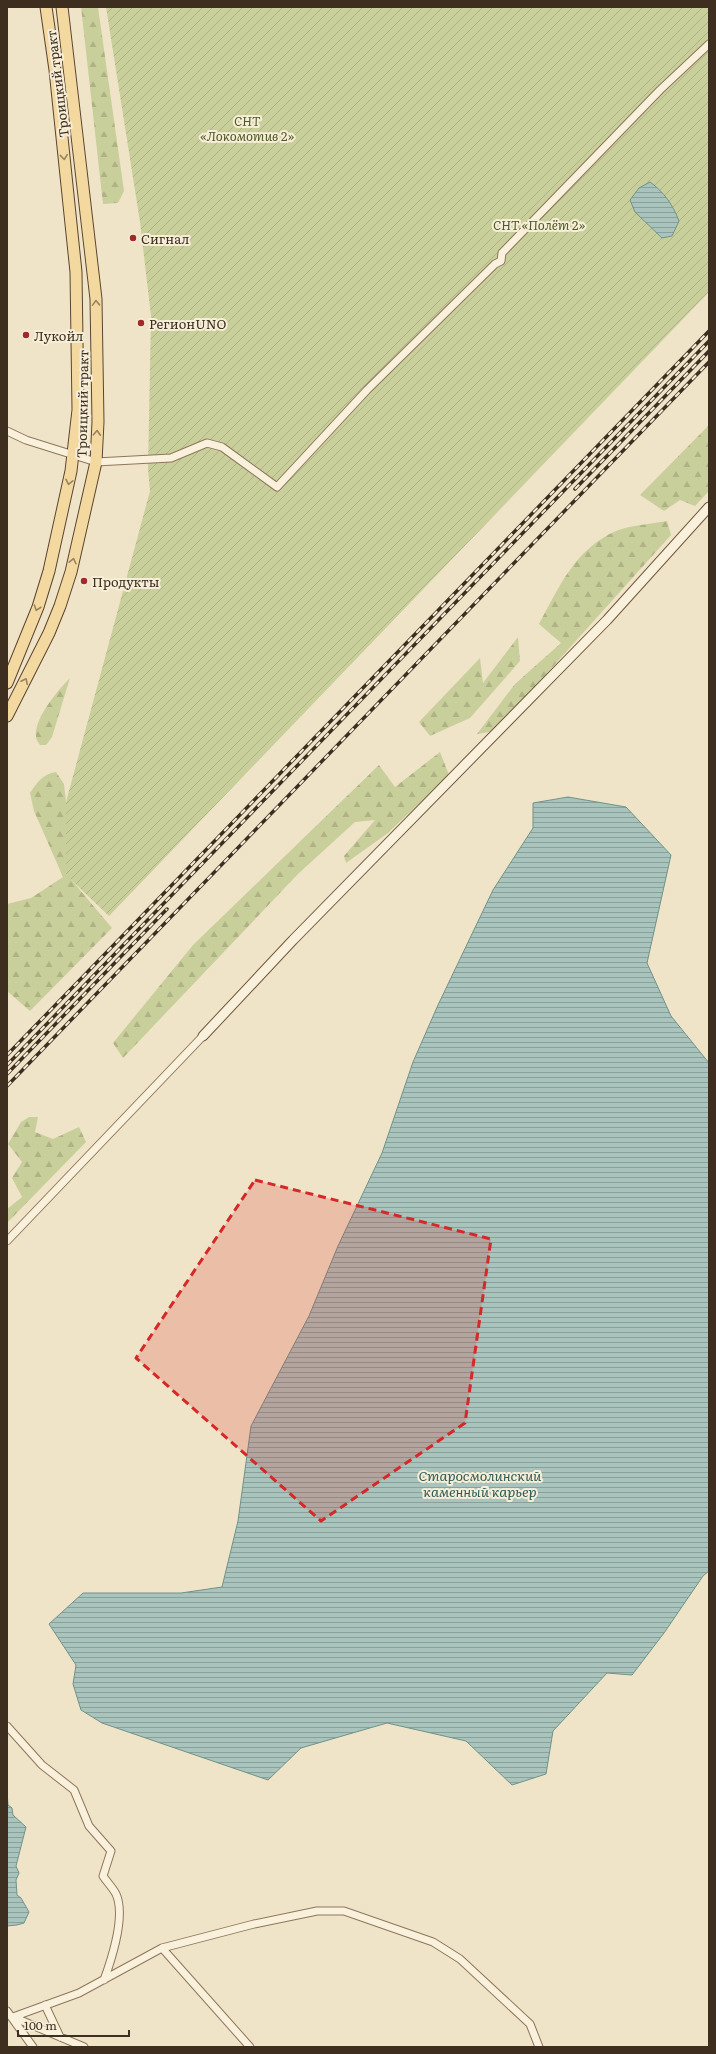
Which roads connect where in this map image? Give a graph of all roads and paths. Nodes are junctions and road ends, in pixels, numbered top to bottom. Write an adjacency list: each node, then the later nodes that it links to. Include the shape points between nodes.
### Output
1 (46, 7): 5 (main road, Троицкий тракт, one-way to 5, via 76,272 78,410)
2 (62, 7): 6 (main road, Троицкий тракт, one-way to 2, via 96,299)
3 (709, 44): 6 (street, via 660,90 535,218 502,253 501,261 489,269 367,390 277,486 215,444 201,444 172,458)
4 (7, 430): 5 (street, via 26,440)
5 (74, 455): 6 (street); 8 (main road, Троицкий тракт, one-way to 8, via 49,571 38,607)
6 (96, 462): 9 (main road, Троицкий тракт, one-way to 6, via 60,606 71,572)
7 (709, 507): 10 (street, via 607,620)
8 (7, 683)
9 (7, 716)
10 (203, 1036): 11 (street)
11 (7, 1241)
12 (7, 1726): 14 (street, via 42,1765 74,1790 89,1826 111,1851 103,1876 116,1895 119,1918 113,1958)
13 (162, 1948): 14 (street); 21 (street); 22 (street, via 309,1912 344,1911 433,1942 460,1959 530,2024)
14 (104, 1980): 15 (street, via 79,1993)
15 (45, 2005): 17 (street); 18 (street)
16 (7, 2011): 17 (street)
17 (13, 2017): 18 (street); 19 (street)
18 (60, 2037): 20 (street)
19 (33, 2047)
20 (84, 2047)
21 (250, 2047)
22 (539, 2047)

